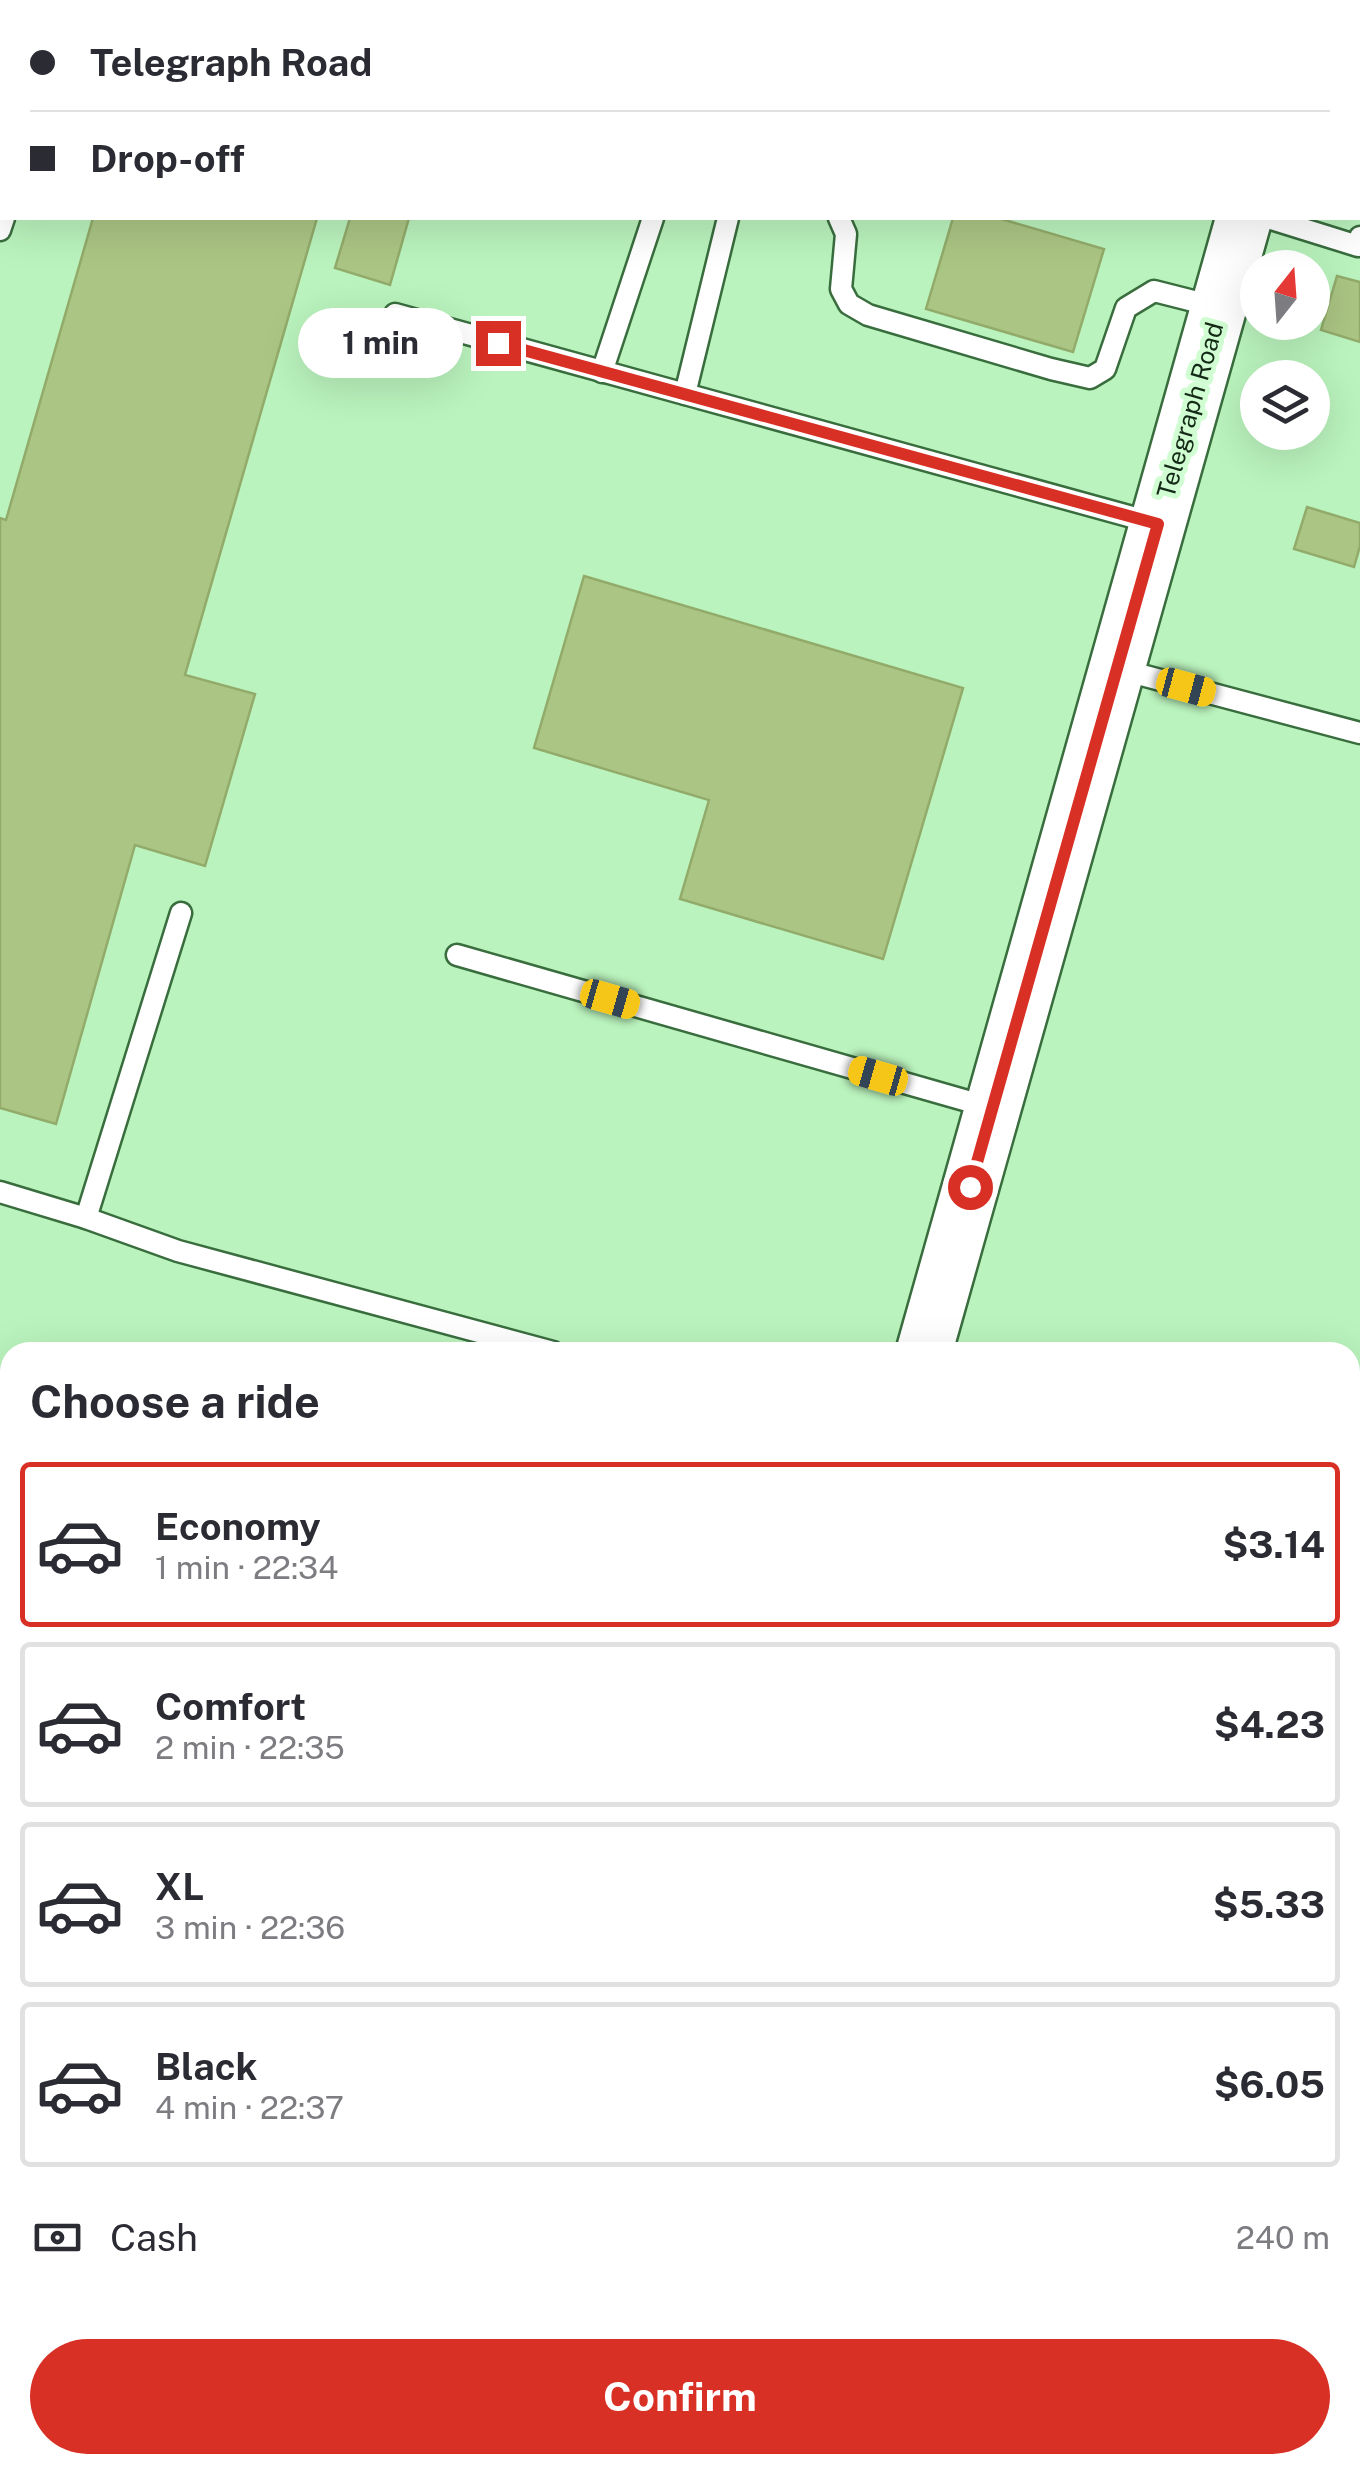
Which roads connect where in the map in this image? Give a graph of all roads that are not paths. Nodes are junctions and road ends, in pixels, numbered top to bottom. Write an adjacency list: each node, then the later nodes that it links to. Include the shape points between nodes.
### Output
1 (653, 220): 9 (lane)
2 (728, 220): 10 (lane)
3 (839, 220): 7 (lane, via 846,234 841,289 849,304 1051,369 1090,378 1105,370 1126,308 1154,292)
4 (1243, 220): 7 (main road, Telegraph Road)
5 (1274, 220): 6 (lane, via 1358,246)
6 (1360, 237)
7 (1218, 308): 11 (main road, Telegraph Road)
8 (395, 314): 9 (lane)
9 (602, 372): 10 (lane)
10 (685, 394): 11 (lane)
11 (1158, 524): 12 (main road, Telegraph Road)
12 (1117, 668): 13 (lane); 16 (main road, Telegraph Road)
13 (1360, 733)
14 (181, 913): 18 (lane)
15 (456, 955): 16 (lane)
16 (992, 1108): 20 (main road, Telegraph Road)
17 (0, 1192): 18 (lane)
18 (86, 1218): 19 (lane, via 178,1251)
19 (516, 1342)
20 (927, 1342)

